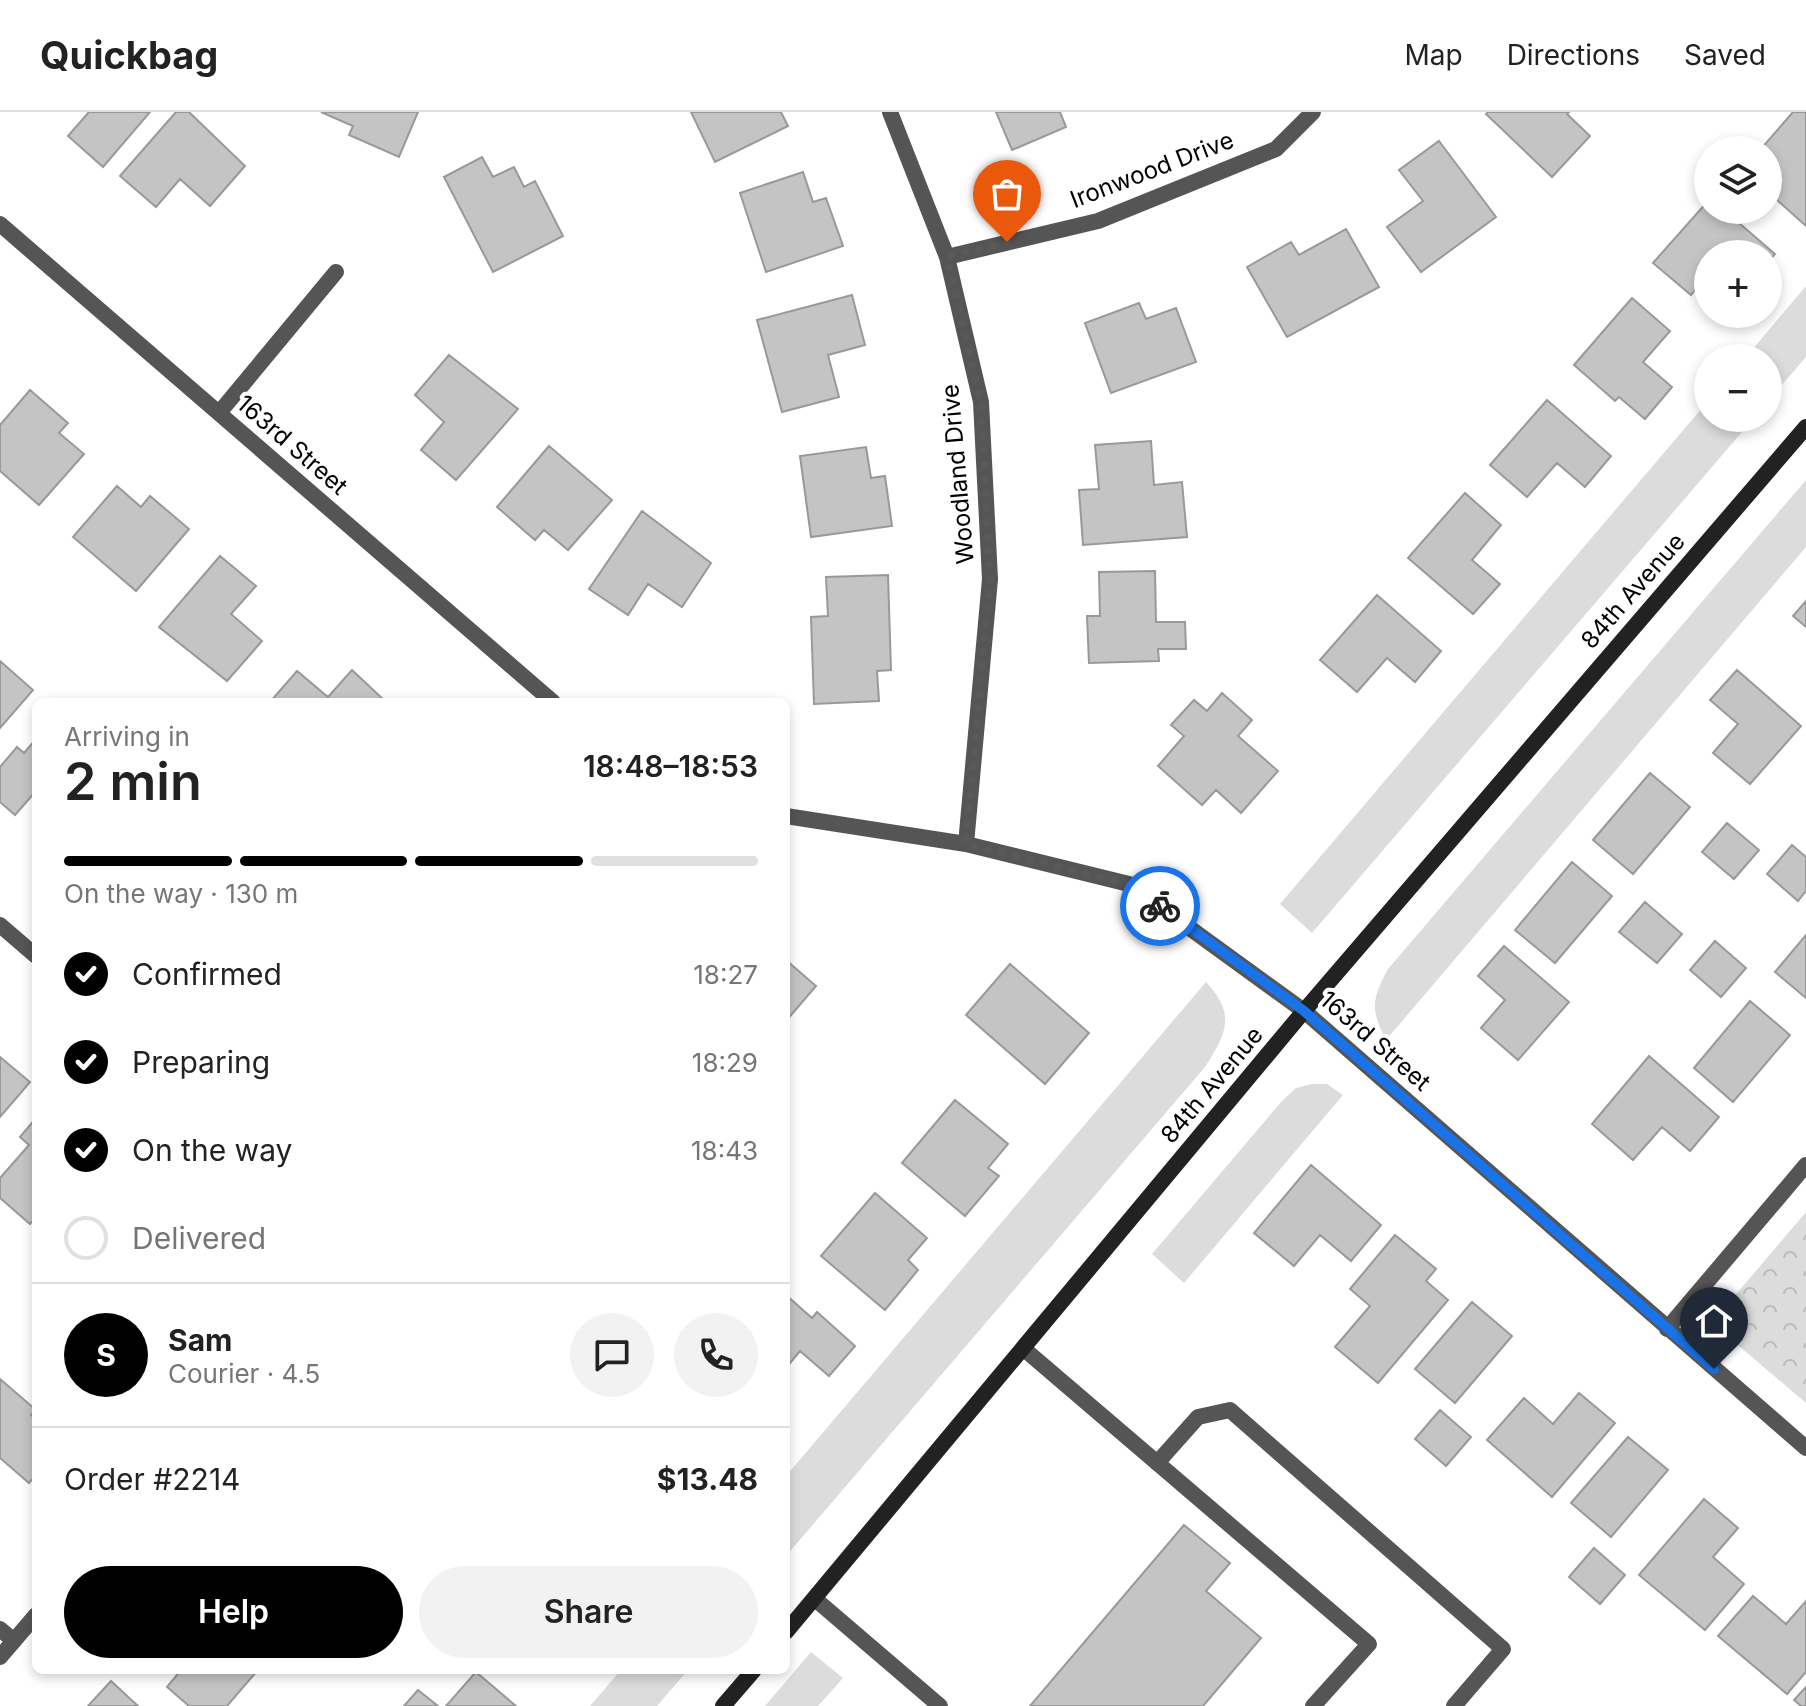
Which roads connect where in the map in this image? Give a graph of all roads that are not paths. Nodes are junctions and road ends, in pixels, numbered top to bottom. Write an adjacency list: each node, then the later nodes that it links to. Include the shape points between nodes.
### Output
1 (890, 112): 4 (street, Woodland Drive)
2 (1313, 112): 4 (street, Ironwood Drive, via 1276,149 1098,221)
3 (0, 224): 6 (street, 163rd Street)
4 (947, 257): 10 (street, Woodland Drive, via 981,402 990,579)
5 (336, 272): 6 (street)
6 (219, 413): 8 (street, 163rd Street)
7 (1806, 427): 13 (street, 84th Avenue)
8 (548, 698)
9 (790, 817): 10 (street, 163rd Street)
10 (966, 844): 13 (street, 163rd Street, via 1129,884)
11 (0, 925): 12 (street)
12 (32, 953)
13 (1304, 1011): 15 (street, 163rd Street); 16 (street, 84th Avenue)
14 (1806, 1165): 15 (street)
15 (1667, 1329): 17 (street, 163rd Street)
16 (1024, 1349): 18 (street); 19 (street, 84th Avenue)
17 (1806, 1448)
18 (1157, 1463): 28 (street, via 1369,1644); 29 (street, via 1198,1417 1230,1410 1503,1649)
19 (815, 1599): 21 (street, 84th Avenue); 27 (street)
20 (32, 1620): 23 (street)
21 (790, 1627)
22 (0, 1629): 23 (street)
23 (14, 1641): 24 (street)
24 (0, 1657)
25 (751, 1674): 26 (street)
26 (723, 1706)
27 (940, 1706)
28 (1313, 1706)
29 (1454, 1706)

